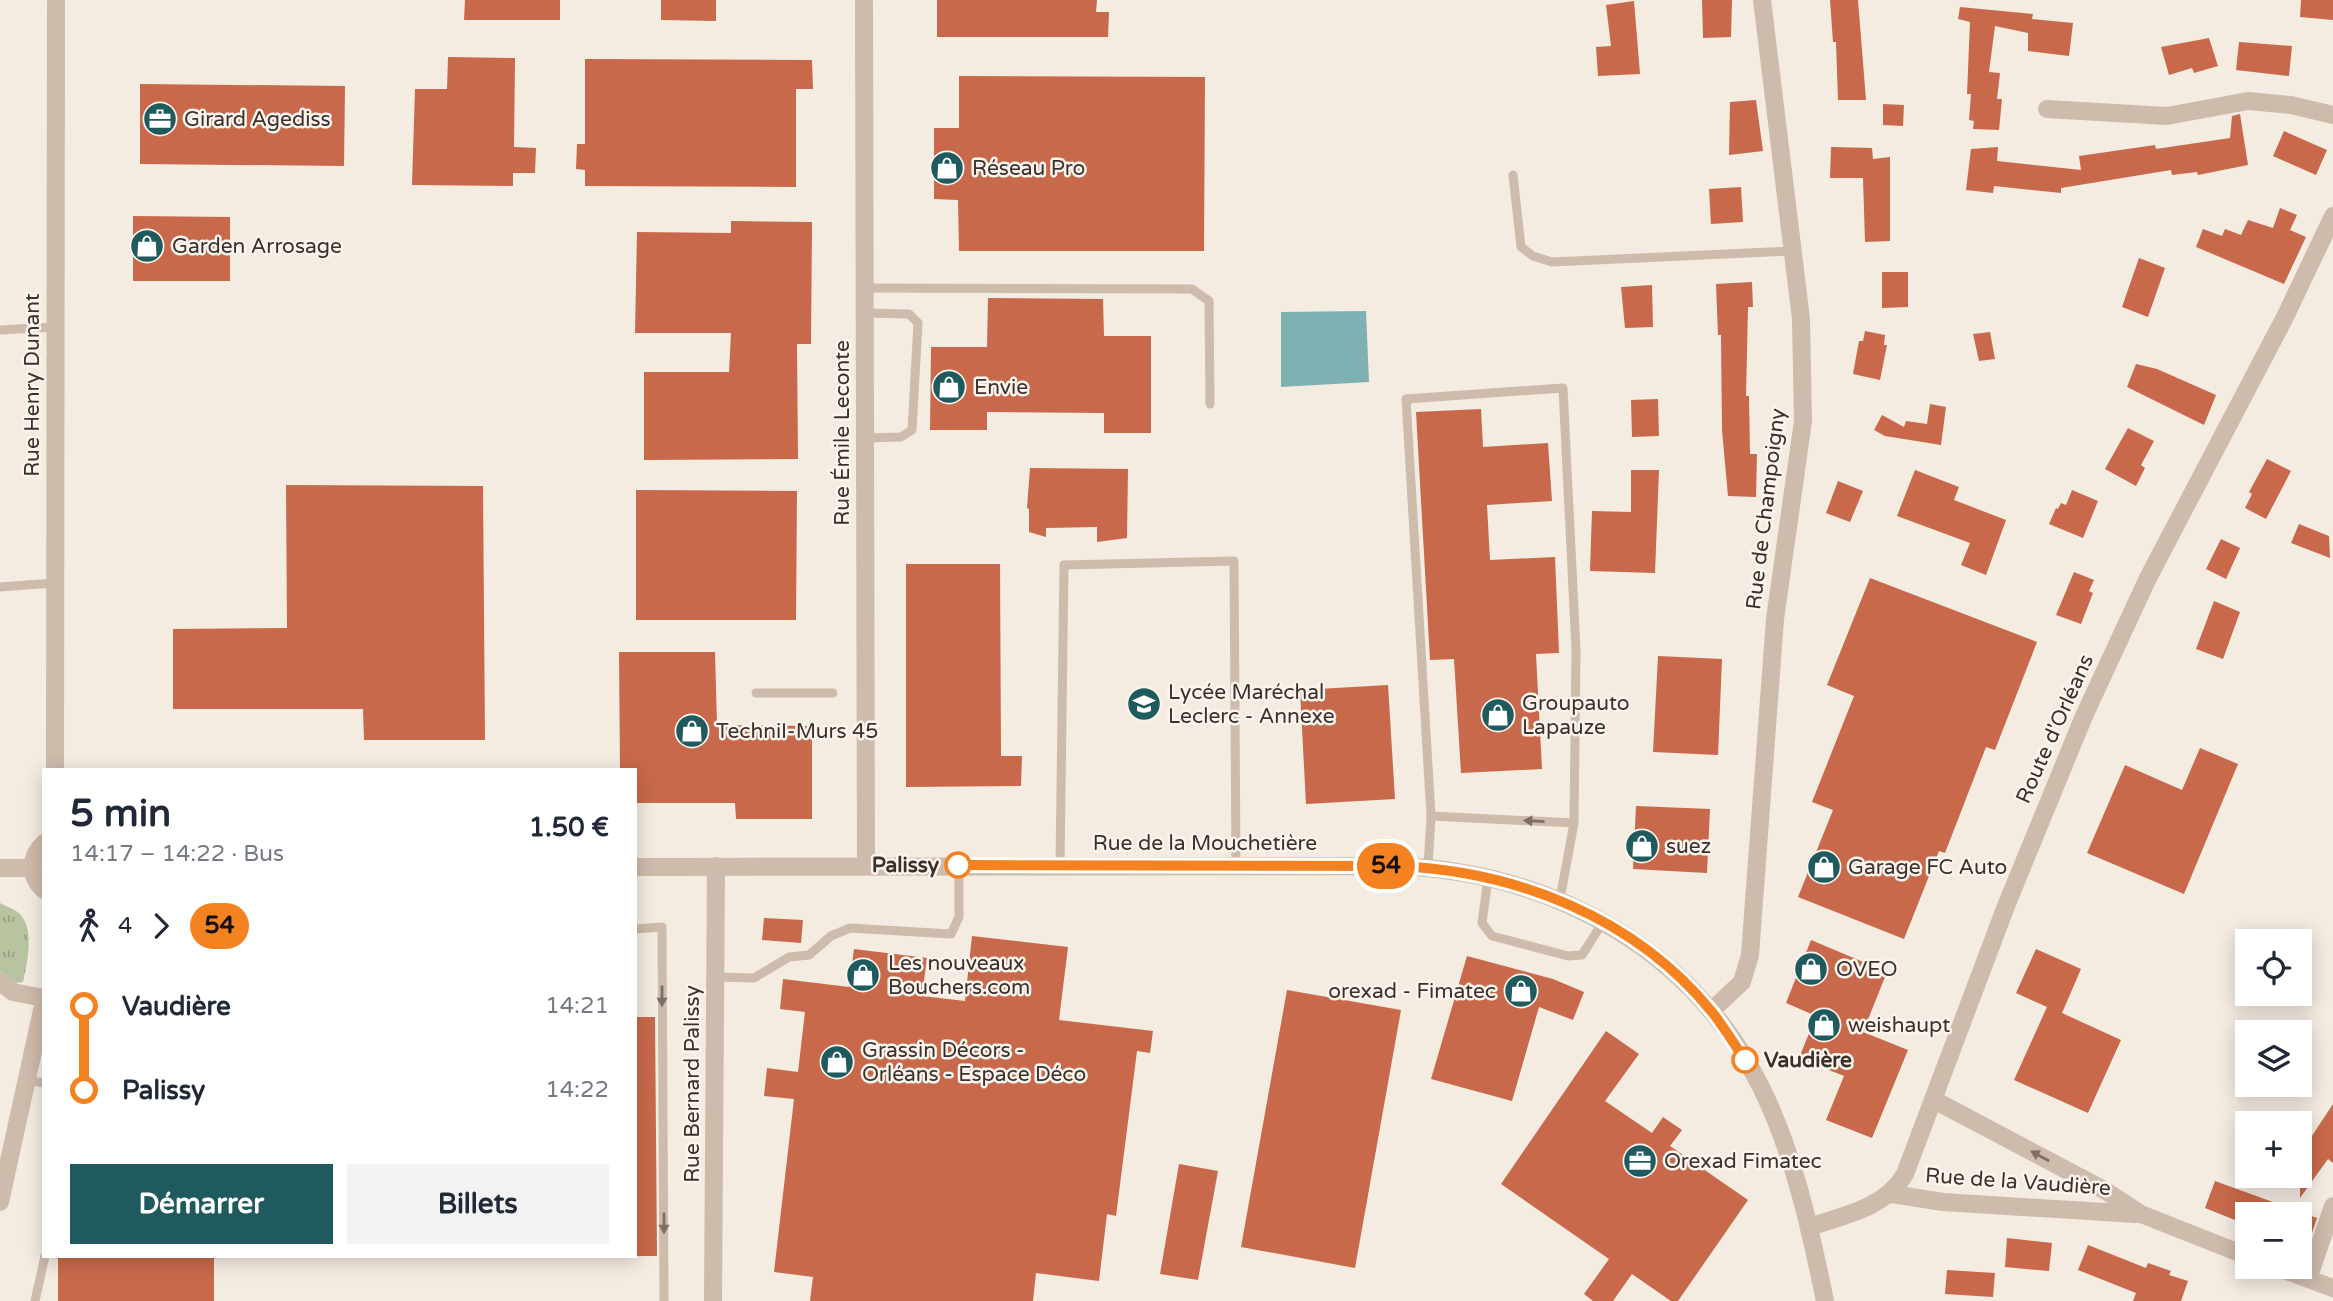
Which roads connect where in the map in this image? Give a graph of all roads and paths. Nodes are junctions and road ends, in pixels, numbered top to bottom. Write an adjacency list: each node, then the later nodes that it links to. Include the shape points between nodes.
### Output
1 (56, 0): 11 (street, Rue Henry Dunant)
2 (864, 0): 9 (street, Rue Émile Leconte)
3 (1762, 0): 8 (street, Rue de Champoigny)
4 (2047, 109): 5 (street, via 2167,116 2248,101)
5 (2333, 115)
6 (1513, 175): 8 (lane, via 1521,247 1552,262)
7 (2333, 216): 43 (street, Route d'Orléans, via 2148,578 2084,716 2006,906)
8 (1792, 251): 40 (street, Rue de Champoigny, via 1803,341 1803,422 1775,619 1751,955 1742,982)
9 (865, 288): 10 (street, Rue Émile Leconte); 13 (lane, via 1192,289 1209,301)
10 (865, 313): 14 (street, Rue Émile Leconte); 14 (lane, via 909,314 918,323 912,430 901,437)
11 (55, 327): 12 (lane); 15 (street, Rue Henry Dunant)
12 (0, 331)
13 (1210, 404)
14 (865, 438): 25 (street, Rue Émile Leconte)
15 (54, 583): 16 (lane); 19 (street, Rue Henry Dunant)
16 (0, 587)
17 (756, 693): 18 (lane)
18 (833, 693)
19 (55, 768)
20 (1432, 816): 21 (lane, one-way to 20); 21 (lane, via 1406,399 1563,388 1576,649); 29 (lane)
21 (1574, 823): 34 (lane)
22 (42, 845): 31 (street)
23 (958, 865): 25 (street, Rue de la Mouchetière); 26 (street, Rue de la Mouchetière); 37 (lane, via 959,917 951,934 850,928 831,936 809,955 789,957 754,978)
24 (716, 866): 25 (street, Rue de la Mouchetière); 28 (street, Rue de la Mouchetière); 37 (street, Rue Bernard Palissy)
25 (866, 866)
26 (1060, 866): 27 (street, Rue de la Mouchetière); 27 (lane, via 1064,565 1234,561)
27 (1236, 866): 29 (street, Rue de la Mouchetière)
28 (637, 867)
29 (1428, 867): 32 (street, Rue de la Mouchetière)
30 (0, 868): 31 (street)
31 (32, 868): 33 (street)
32 (1489, 877): 34 (street, Rue de la Mouchetière); 35 (lane, via 1482,923 1492,936 1568,956 1582,955)
33 (42, 888)
34 (1560, 900): 35 (street, Rue de la Mouchetière)
35 (1604, 922): 40 (street, Rue de la Mouchetière, via 1657,958)
36 (637, 929): 55 (lane, one-way to 55, via 662,928)
37 (715, 977): 56 (street, Rue Bernard Palissy)
38 (0, 982): 39 (street, via 13,992)
39 (42, 999)
40 (1712, 1011): 48 (street, Rue de la Mouchetière, via 1770,1106)
41 (42, 1017): 42 (street)
42 (35, 1082): 45 (street, via 8,1139)
43 (1934, 1100): 44 (street, Route d'Orléans, via 1910,1164); 47 (street, Rue de la Vaudière, one-way to 43)
44 (1892, 1194): 47 (street, Rue de la Vaudière, via 1942,1202); 48 (street)
45 (0, 1202)
46 (2333, 1206): 51 (street)
47 (2141, 1214): 49 (street, Rue de la Vaudière)
48 (1809, 1227): 57 (street, Rue de la Mouchetière)
49 (2235, 1251)
50 (45, 1258): 54 (lane)
51 (2312, 1267)
52 (2308, 1279): 53 (street)
53 (2333, 1288)
54 (35, 1301)
55 (664, 1301)
56 (713, 1301)
57 (1825, 1301)

